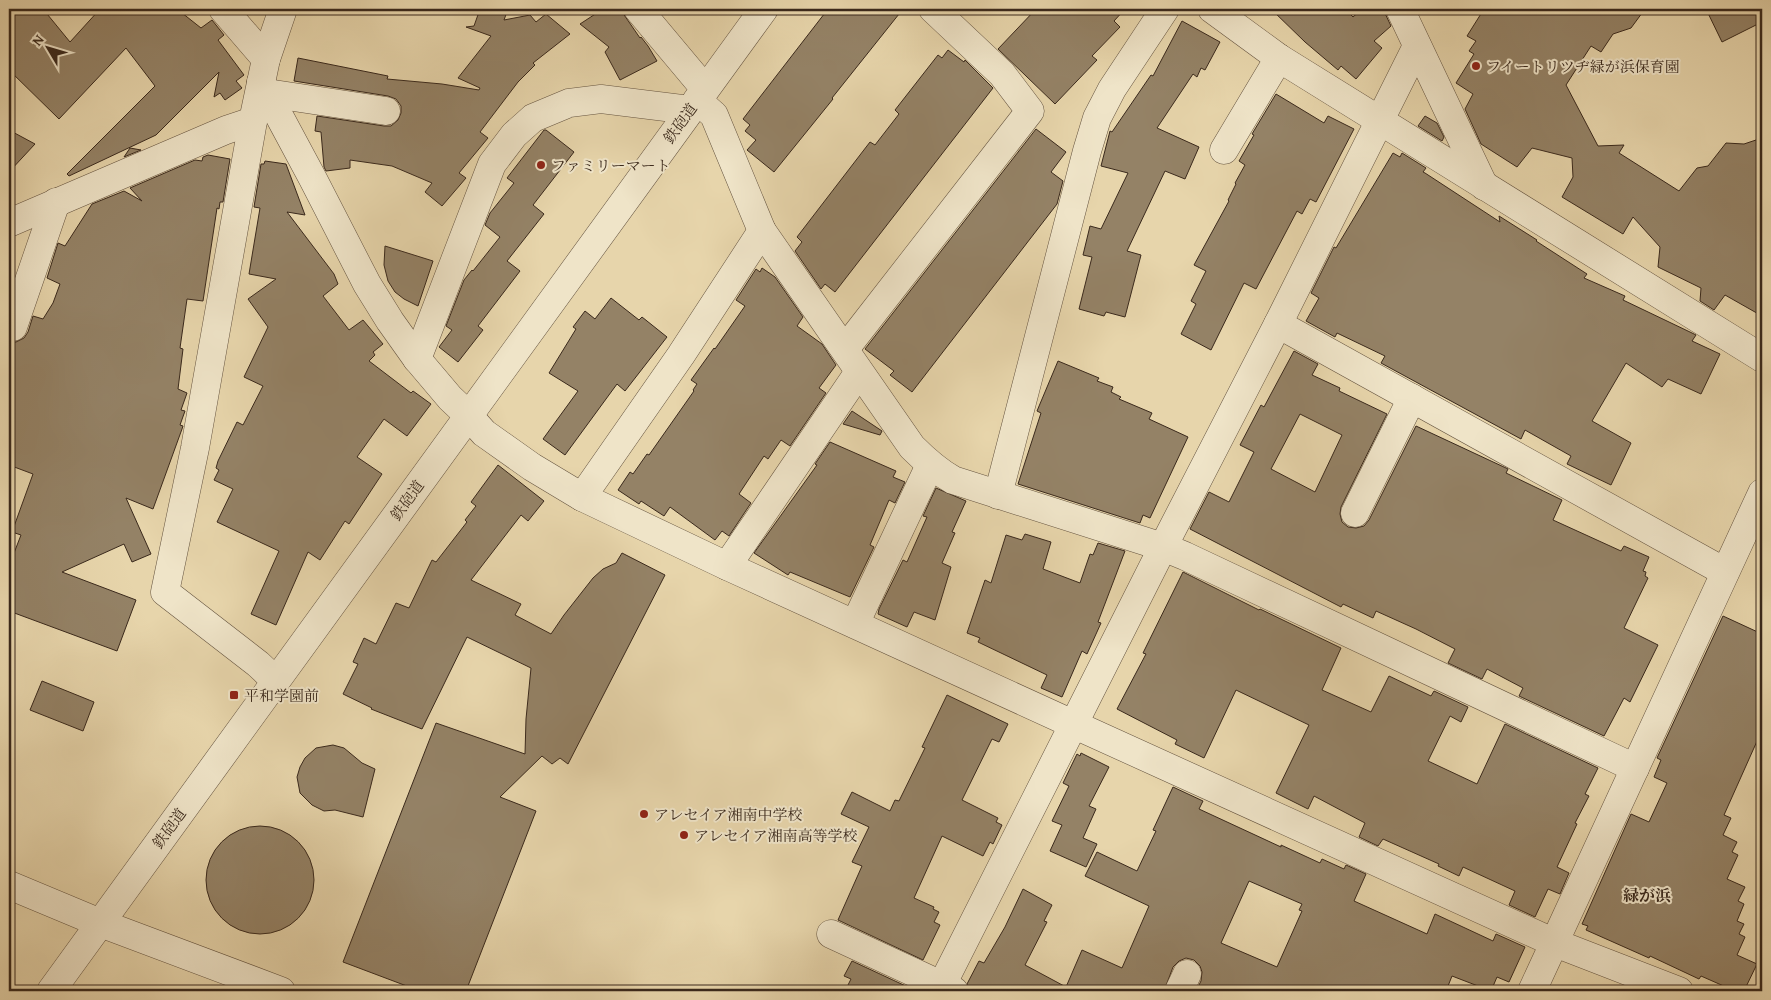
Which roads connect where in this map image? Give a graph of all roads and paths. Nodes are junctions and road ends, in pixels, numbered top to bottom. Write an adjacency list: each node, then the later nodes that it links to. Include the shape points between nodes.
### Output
1 (223, 9): 11 (street)
2 (283, 9): 11 (street)
3 (638, 9): 12 (street)
4 (764, 9): 12 (street, 鉄砲道)
5 (933, 9): 23 (street, via 1002,74 1030,111)
6 (1166, 9): 31 (street, via 1112,88 1098,118)
7 (1212, 9): 10 (street)
8 (1400, 9): 9 (street)
9 (1417, 46): 15 (street); 17 (street)
10 (1279, 58): 15 (street); 16 (street)
11 (265, 78): 13 (street); 14 (street); 25 (street, via 366,284)
12 (697, 100): 20 (street, via 714,115); 25 (street, via 601,99 569,103 534,118 514,135 492,164); 28 (street, 鉄砲道)
13 (386, 111)
14 (253, 121): 18 (street); 38 (street, via 195,448 165,592)
15 (1379, 121): 17 (street); 21 (street)
16 (1224, 150)
17 (1484, 186): 24 (street)
18 (56, 202): 19 (street); 22 (street)
19 (9, 223)
20 (762, 231): 23 (street); 32 (street, via 682,356)
21 (1278, 324): 27 (street); 34 (street)
22 (13, 327)
23 (845, 349): 26 (street)
24 (1762, 358)
25 (417, 359): 28 (street)
26 (859, 372): 29 (street, via 912,447); 35 (street)
27 (1412, 398): 33 (street); 36 (street)
28 (468, 415): 32 (street, via 484,434); 38 (street, 鉄砲道)
29 (930, 465): 31 (street, via 953,480); 37 (street)
30 (1762, 493): 36 (street)
31 (998, 495): 34 (street)
32 (582, 497): 35 (street)
33 (1355, 513)
34 (1164, 547): 39 (street); 40 (street)
35 (727, 566): 37 (street)
36 (1725, 572): 40 (street)
37 (855, 624): 39 (street)
38 (276, 681): 42 (street, 鉄砲道)
39 (1075, 725): 44 (street); 45 (street)
40 (1635, 768): 44 (street)
41 (9, 885): 42 (street)
42 (100, 923): 46 (street, 鉄砲道); 47 (street)
43 (831, 934): 45 (street)
44 (1555, 943): 48 (street); 49 (street)
45 (945, 989)
46 (51, 991)
47 (281, 991)
48 (1532, 991)
49 (1679, 991)

